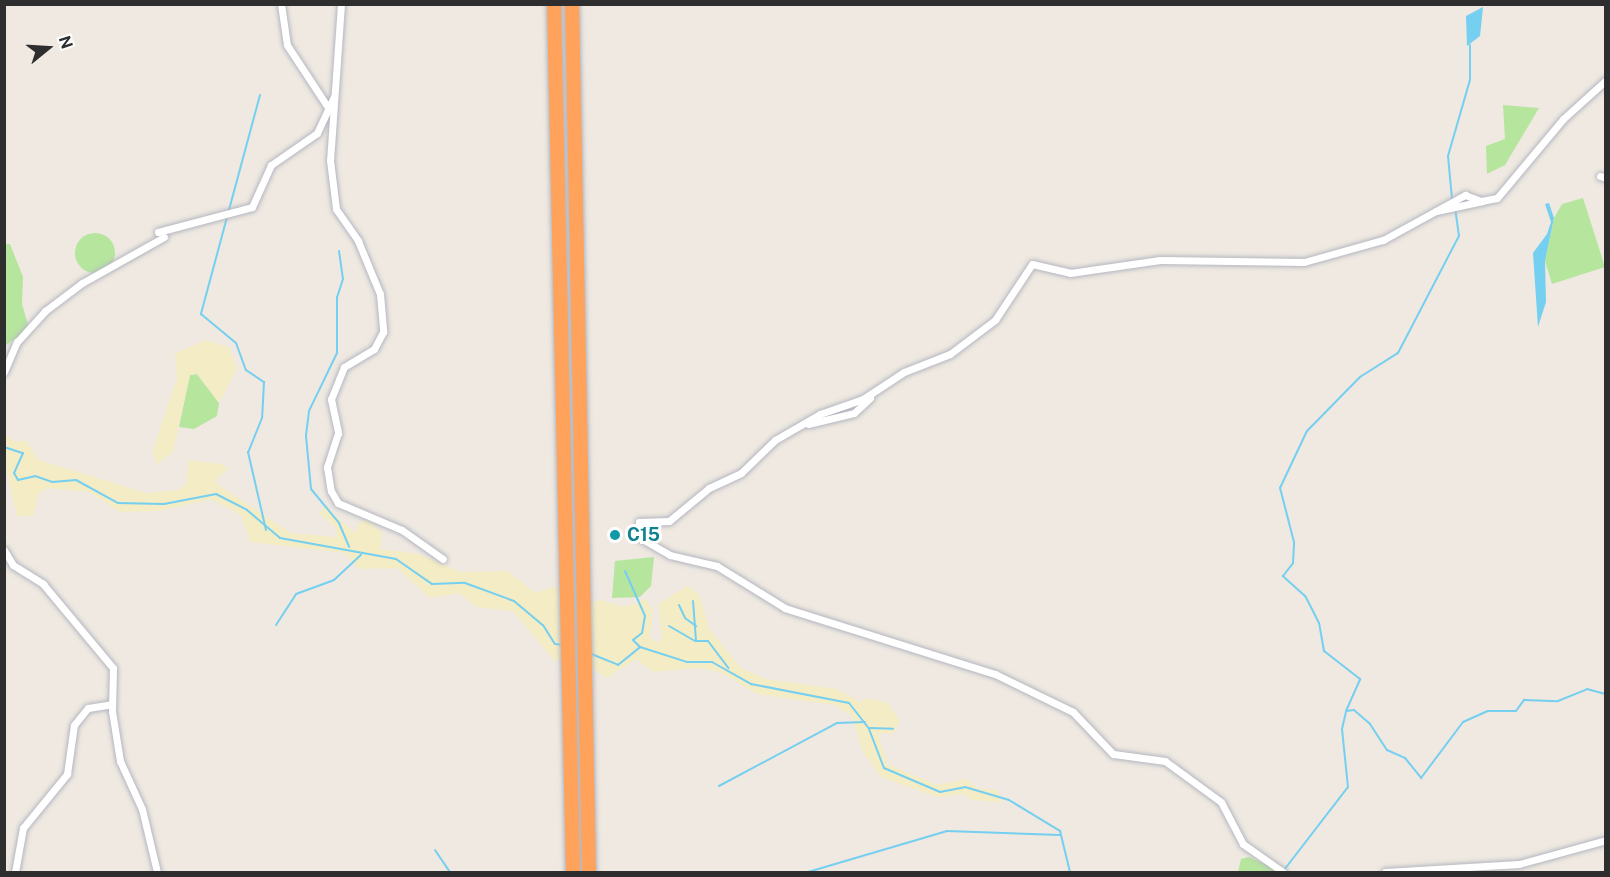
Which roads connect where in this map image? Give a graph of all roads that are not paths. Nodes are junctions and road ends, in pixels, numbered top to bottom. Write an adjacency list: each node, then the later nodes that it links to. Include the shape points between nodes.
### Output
1 (281, 4): 7 (street, via 287,45)
2 (341, 4): 6 (street)
3 (554, 4): 18 (highway)
4 (572, 4): 19 (highway)
5 (1605, 80): 9 (street, via 1563,119 1498,198)
6 (335, 95): 7 (street); 8 (street)
7 (327, 107): 8 (street); 11 (street, via 317,133 271,165 252,207 161,235 82,283 45,311 17,342)
8 (333, 122): 13 (street, via 330,160 336,209 358,241 380,294 383,332 374,349 344,367 331,399 338,433 327,467 331,490 338,503 402,530)
9 (1483, 201): 10 (street); 10 (street, via 1465,195)
10 (1431, 212): 20 (street, via 1383,240 1304,262 1160,260 1070,273 1032,264 988,327 944,357 904,372 854,413 802,426 669,521 639,522 639,537 674,557 717,566 785,608 918,646 1047,698 1081,718 1113,754 1156,758 1174,767 1221,802 1249,850)
11 (4, 372)
12 (4, 550): 14 (street, via 13,566 43,584 109,658 115,675)
13 (443, 559)
14 (112, 704): 16 (street, via 88,708 74,725 68,774 23,828); 17 (street, via 123,775 142,809)
15 (1605, 840): 21 (street, via 1519,864)
16 (15, 873)
17 (157, 873)
18 (573, 873)
19 (589, 873)
20 (1283, 873)
21 (1385, 873)

